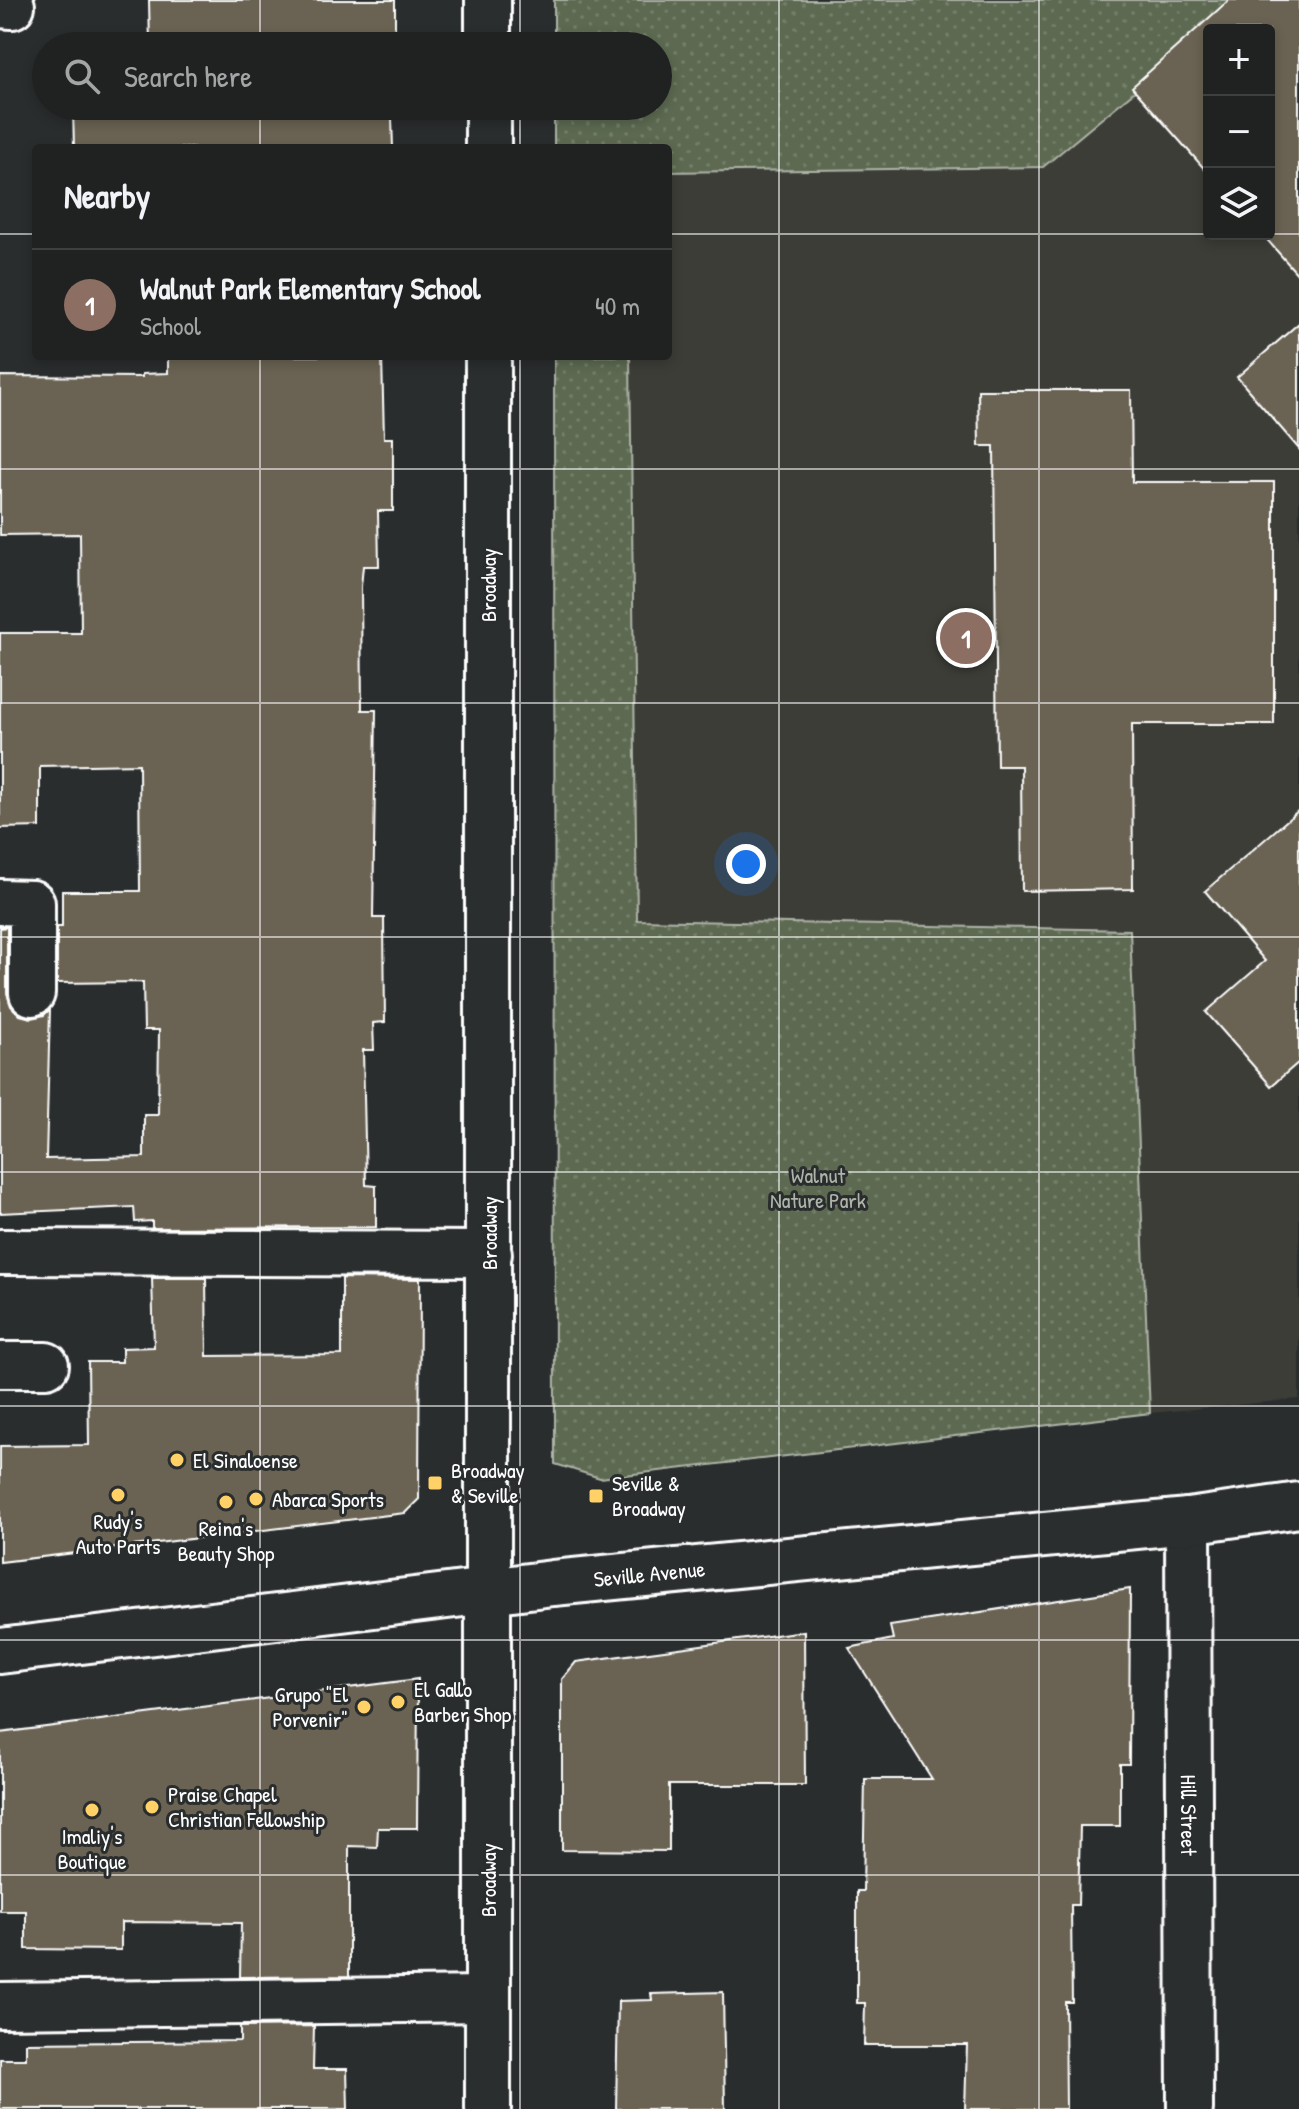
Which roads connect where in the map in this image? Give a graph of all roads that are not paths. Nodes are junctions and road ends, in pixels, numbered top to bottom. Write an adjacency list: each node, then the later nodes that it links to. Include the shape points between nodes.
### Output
1 (488, 0): 2 (street)
2 (488, 32)
3 (488, 120): 4 (street)
4 (488, 144)
5 (488, 360): 9 (street, Broadway)
6 (0, 902): 7 (street, via 32,903)
7 (32, 993)
8 (0, 1252): 9 (street)
9 (489, 1254): 14 (street, Broadway)
10 (0, 1365): 11 (street)
11 (46, 1365)
12 (1299, 1505): 13 (street, Seville Avenue)
13 (1188, 1521): 14 (street, Seville Avenue); 19 (street, Hill Street)
14 (489, 1592): 15 (street, Seville Avenue); 16 (street, Broadway)
15 (0, 1651)
16 (488, 1999): 17 (street); 18 (street, Broadway)
17 (0, 2005)
18 (488, 2109)
19 (1190, 2109)

